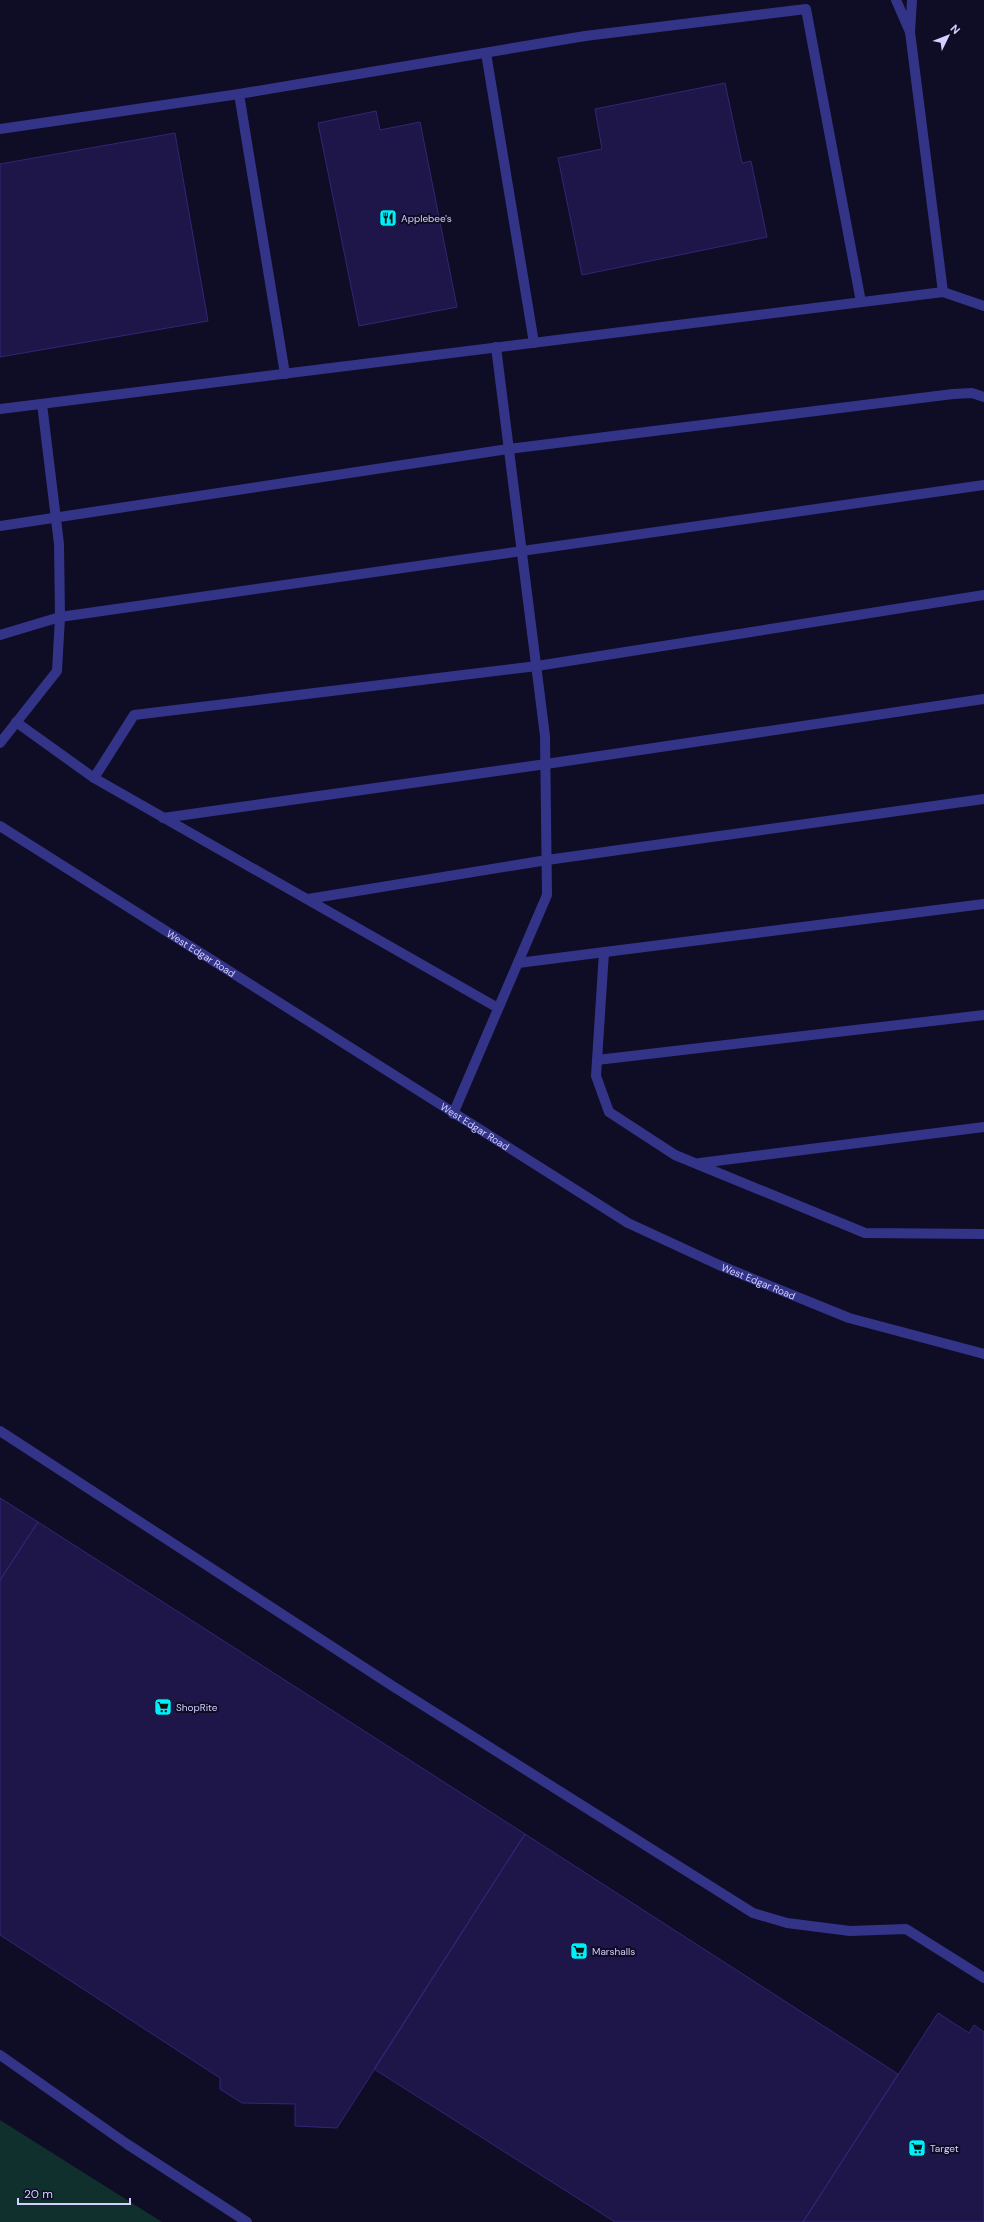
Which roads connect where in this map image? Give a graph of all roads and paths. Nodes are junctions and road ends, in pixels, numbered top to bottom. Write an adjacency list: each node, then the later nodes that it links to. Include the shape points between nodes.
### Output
1 (896, 0): 3 (lane)
2 (912, 0): 3 (lane)
3 (910, 32): 7 (lane)
4 (486, 53): 5 (lane); 8 (lane, via 586,36 806,9); 10 (lane)
5 (239, 94): 6 (lane); 12 (lane)
6 (0, 129)
7 (943, 292): 8 (lane); 9 (lane)
8 (861, 302): 10 (lane)
9 (984, 306)
10 (534, 343): 11 (lane)
11 (496, 347): 12 (lane); 16 (lane)
12 (285, 374): 14 (lane)
13 (984, 397): 16 (lane, via 972,392 953,394)
14 (42, 404): 15 (lane); 18 (lane)
15 (0, 409)
16 (508, 449): 18 (lane); 20 (lane)
17 (984, 485): 20 (lane)
18 (56, 517): 19 (lane); 22 (lane)
19 (0, 526)
20 (522, 551): 22 (lane); 24 (lane)
21 (984, 595): 24 (lane)
22 (60, 617): 23 (lane); 26 (lane, via 57,671)
23 (0, 635)
24 (537, 666): 28 (lane, via 546,736); 29 (lane, via 134,715)
25 (984, 699): 28 (lane)
26 (16, 722): 27 (lane); 29 (lane)
27 (0, 743)
28 (546, 764): 31 (lane); 33 (lane)
29 (94, 778): 31 (lane)
30 (984, 799): 33 (lane)
31 (163, 818): 34 (lane)
32 (0, 826): 41 (lane, West Edgar Road)
33 (547, 860): 34 (lane); 37 (lane, via 547,895)
34 (308, 899): 38 (lane)
35 (984, 904): 36 (lane)
36 (604, 952): 37 (lane); 40 (lane)
37 (518, 963): 38 (lane)
38 (498, 1008): 41 (lane)
39 (984, 1015): 40 (lane)
40 (597, 1060): 43 (lane, via 596,1076 609,1112 675,1155)
41 (453, 1114): 45 (lane, West Edgar Road, via 628,1223 719,1265 849,1318)
42 (984, 1127): 43 (lane)
43 (698, 1164): 44 (lane, via 865,1233)
44 (984, 1234)
45 (984, 1354)
46 (0, 1431): 47 (lane, via 391,1685 753,1913 787,1923 850,1931 906,1929)
47 (984, 1978)
48 (0, 2055): 49 (lane, via 127,2144)
49 (247, 2222)

